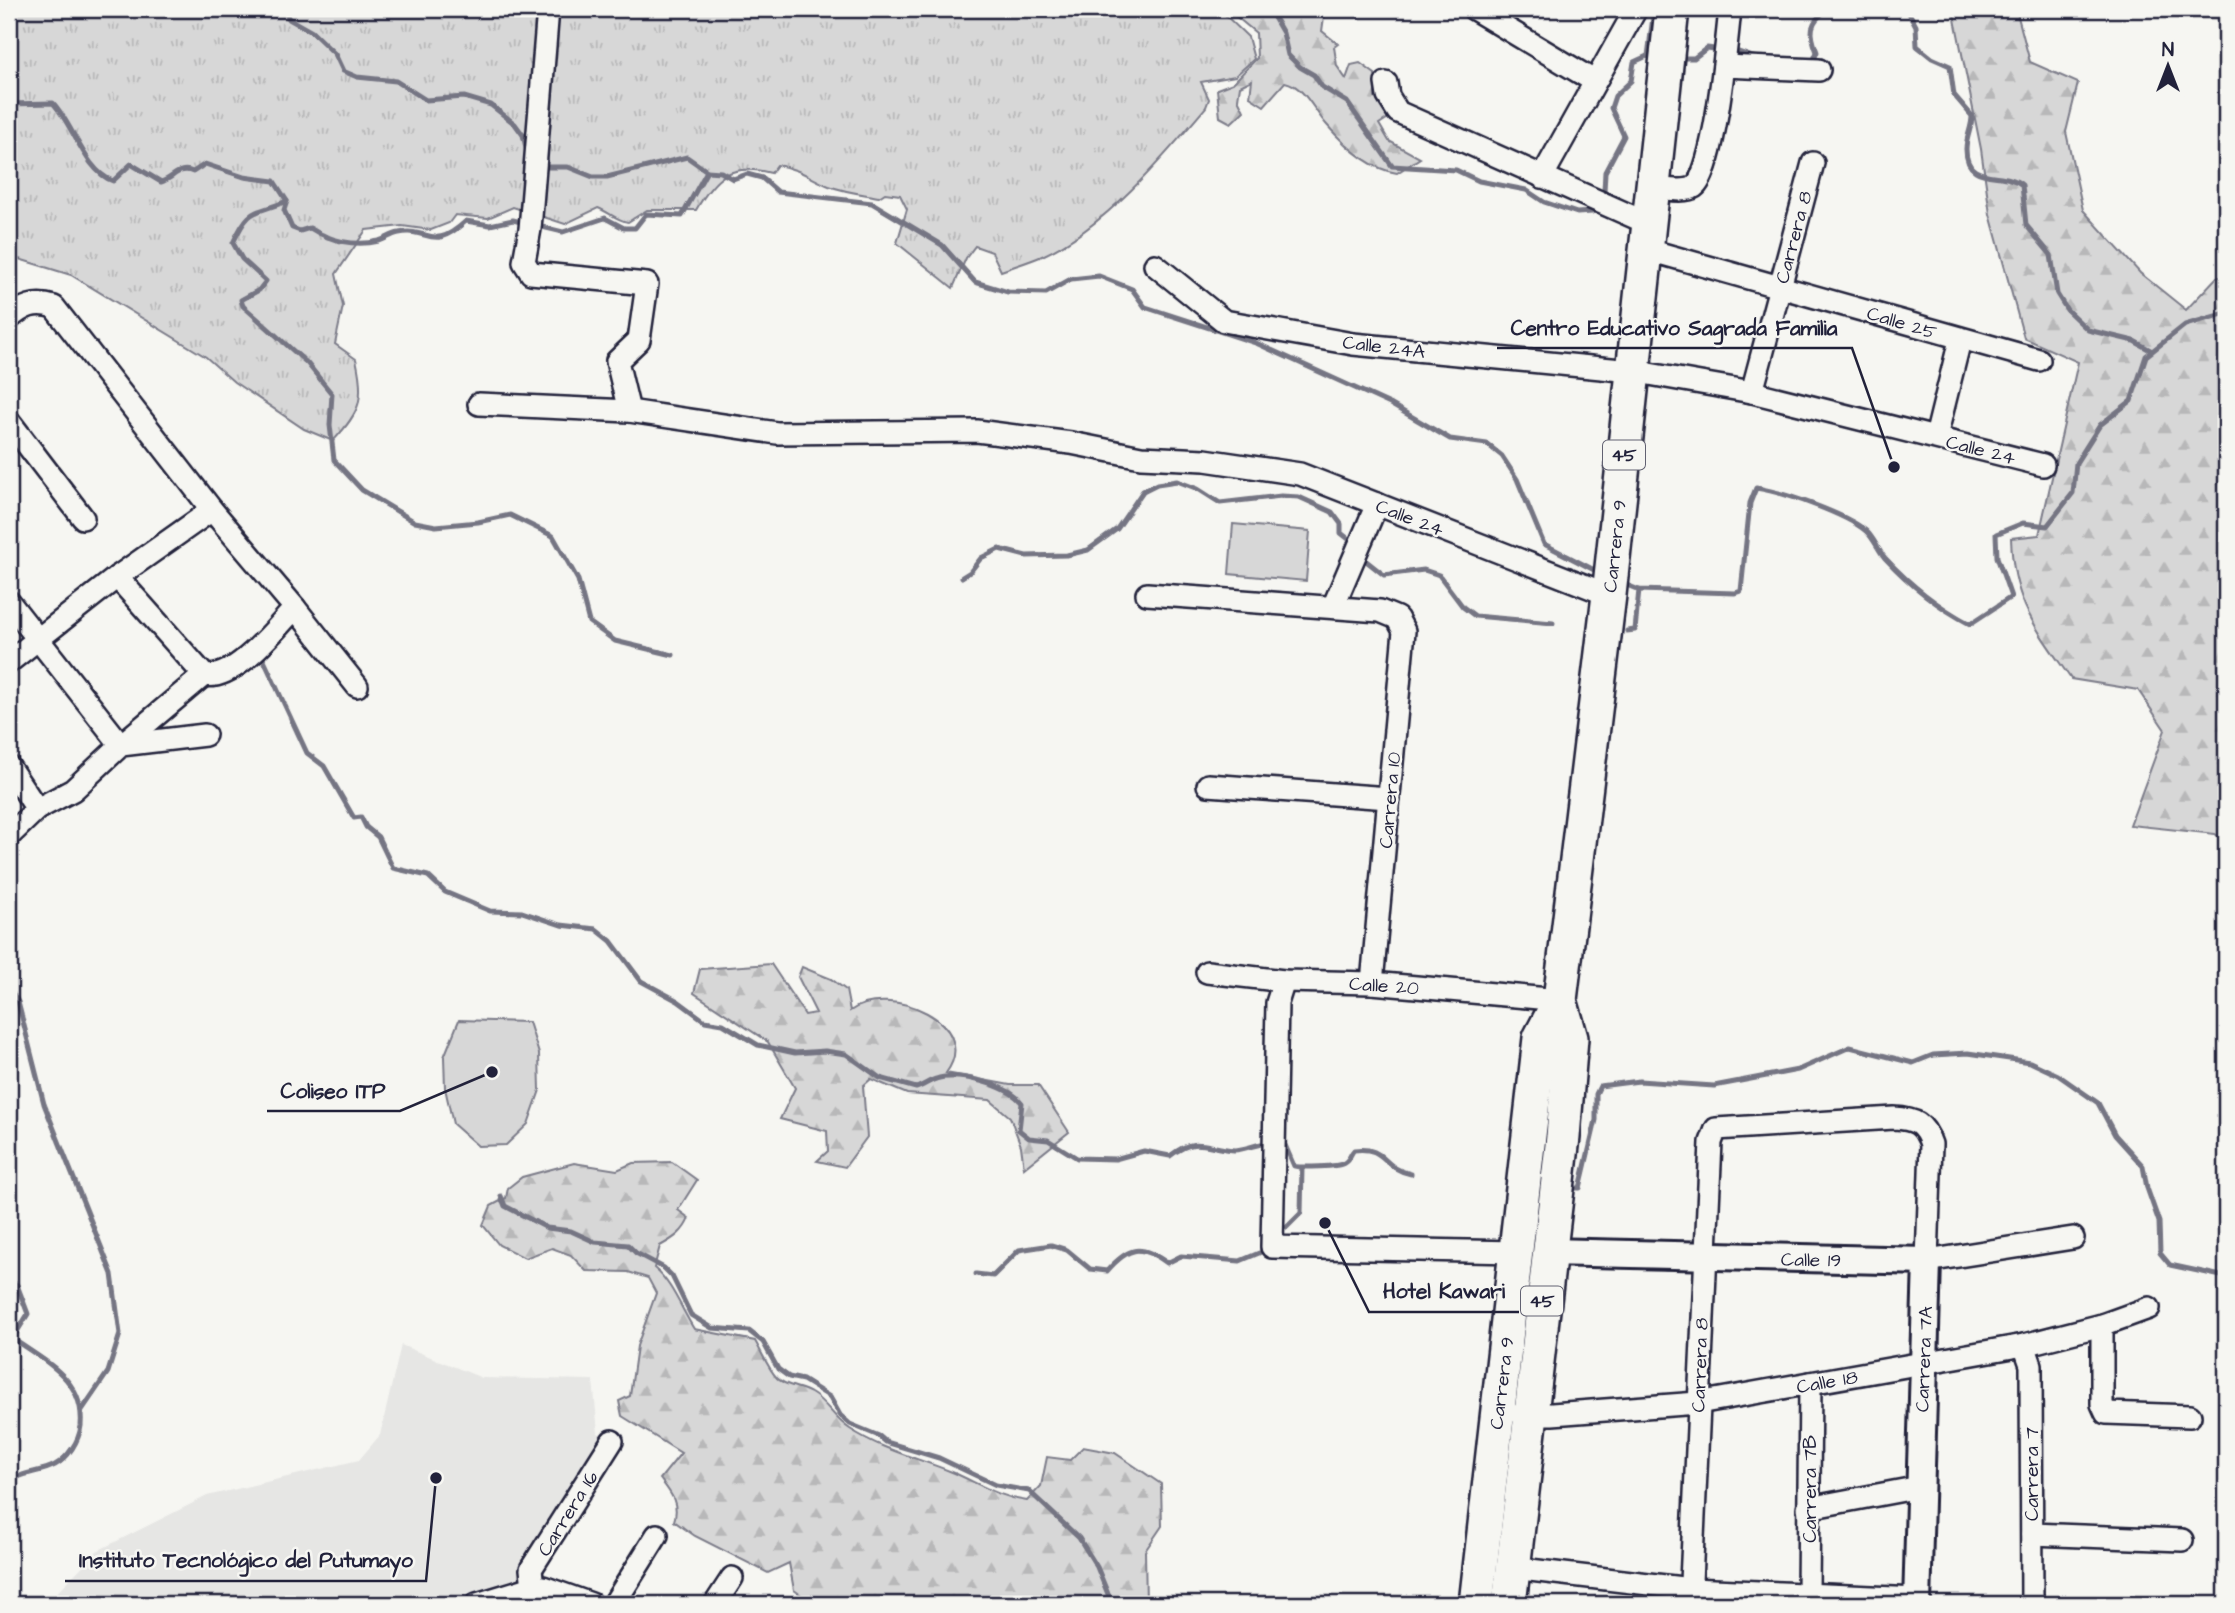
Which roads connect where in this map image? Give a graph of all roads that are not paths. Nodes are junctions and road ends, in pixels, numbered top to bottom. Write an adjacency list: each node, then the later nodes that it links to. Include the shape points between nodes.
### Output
1 (548, 9): 22 (street, via 524,262 531,273 647,284 639,340 617,361)
2 (1474, 9): 8 (street)
3 (1636, 9): 8 (street)
4 (1672, 9): 12 (highway, Carrera 9 / 45)
5 (1730, 9): 6 (street)
6 (1724, 66): 7 (street); 12 (street, via 1717,117 1699,180 1688,189)
7 (1819, 70)
8 (1594, 81): 11 (street)
9 (1386, 83): 11 (street, Calle 25, via 1398,112)
10 (1813, 163): 15 (street, Carrera 8)
11 (1542, 177): 13 (street, Calle 25)
12 (1651, 188): 13 (highway, Carrera 9 / 45)
13 (1646, 236): 15 (street, Calle 25); 19 (highway, Carrera 9 / 45)
14 (1156, 265): 19 (street, Calle 24A, via 1224,321 1353,344)
15 (1780, 286): 17 (street, Calle 25); 20 (street, Carrera 8)
16 (9, 319): 27 (street, via 39,302 54,307)
17 (1960, 340): 18 (street, Calle 25); 24 (street)
18 (2039, 360)
19 (1632, 371): 20 (street, Calle 24); 31 (highway, Carrera 9 / 45)
20 (1752, 392): 24 (street, Calle 24)
21 (479, 404): 22 (street, Calle 24)
22 (629, 411): 26 (street, Calle 24, via 778,433 977,431 1141,457 1205,460 1300,474)
23 (9, 421): 28 (street)
24 (1936, 437): 25 (street, Calle 24)
25 (2043, 465)
26 (1377, 504): 31 (street, Calle 24); 33 (street)
27 (212, 510): 29 (street); 34 (street)
28 (83, 517)
29 (117, 577): 35 (street); 37 (street)
30 (1147, 594): 33 (street)
31 (1609, 595): 49 (highway, Carrera 9 / 45)
32 (9, 602): 35 (street)
33 (1333, 607): 43 (street, Carrera 10, via 1380,611 1397,618 1404,631)
34 (295, 608): 37 (street, via 239,663 217,676); 38 (street)
35 (38, 639): 36 (street); 40 (street)
36 (9, 662)
37 (204, 675): 40 (street)
38 (357, 686)
39 (205, 735): 40 (street)
40 (121, 745): 44 (street, via 73,790)
41 (9, 767): 44 (street)
42 (1208, 785): 43 (street)
43 (1389, 798): 48 (street, Carrera 10)
44 (37, 809): 45 (street)
45 (9, 836)
46 (1207, 972): 47 (street, Calle 20)
47 (1284, 981): 48 (street, Calle 20); 52 (street, Calle 19, via 1277,1003 1272,1247)
48 (1371, 984): 49 (street, Calle 20)
49 (1560, 1000): 52 (highway, Carrera 9 / 45, via 1540,1038)
50 (1914, 1119): 53 (street, Carrera 8, via 1719,1128 1712,1142); 54 (street, Carrera 7A, via 1926,1129 1931,1144)
51 (2073, 1238): 54 (street, Calle 19)
52 (1532, 1252): 53 (street, Calle 19); 61 (highway, Carrera 9 / 45)
53 (1704, 1257): 54 (street, Calle 19); 60 (street, Carrera 8)
54 (1927, 1261): 58 (street, Carrera 7A)
55 (2149, 1308): 56 (street, Calle 18)
56 (2102, 1325): 57 (street, Calle 18); 62 (street, via 2102,1404 2106,1413)
57 (2024, 1345): 58 (street, Calle 18); 66 (street, Carrera 7, via 2031,1365)
58 (1922, 1364): 59 (street, Calle 18); 64 (street, Carrera 7A)
59 (1810, 1384): 60 (street, Calle 18); 65 (street, Carrera 7B)
60 (1698, 1402): 61 (street, Calle 18); 73 (street, Carrera 8)
61 (1514, 1413): 69 (highway, Carrera 9 / 45); 79 (highway, Carrera 9 / 45)
62 (2190, 1416)
63 (612, 1441): 71 (street, Carrera 16, via 531,1569)
64 (1920, 1487): 65 (street); 74 (street, Carrera 7A)
65 (1808, 1508): 72 (street, Carrera 7B)
66 (2032, 1534): 68 (street); 81 (street, Carrera 7)
67 (657, 1535): 77 (street)
68 (2182, 1540)
69 (1513, 1568): 73 (street); 80 (highway, Carrera 9 / 45)
70 (732, 1578): 78 (street)
71 (533, 1587): 75 (street); 76 (street)
72 (1808, 1594): 73 (street); 74 (street)
73 (1690, 1597)
74 (1917, 1601)
75 (477, 1604)
76 (591, 1604)
77 (614, 1604)
78 (715, 1604)
79 (1476, 1604)
80 (1509, 1604)
81 (2032, 1604)

